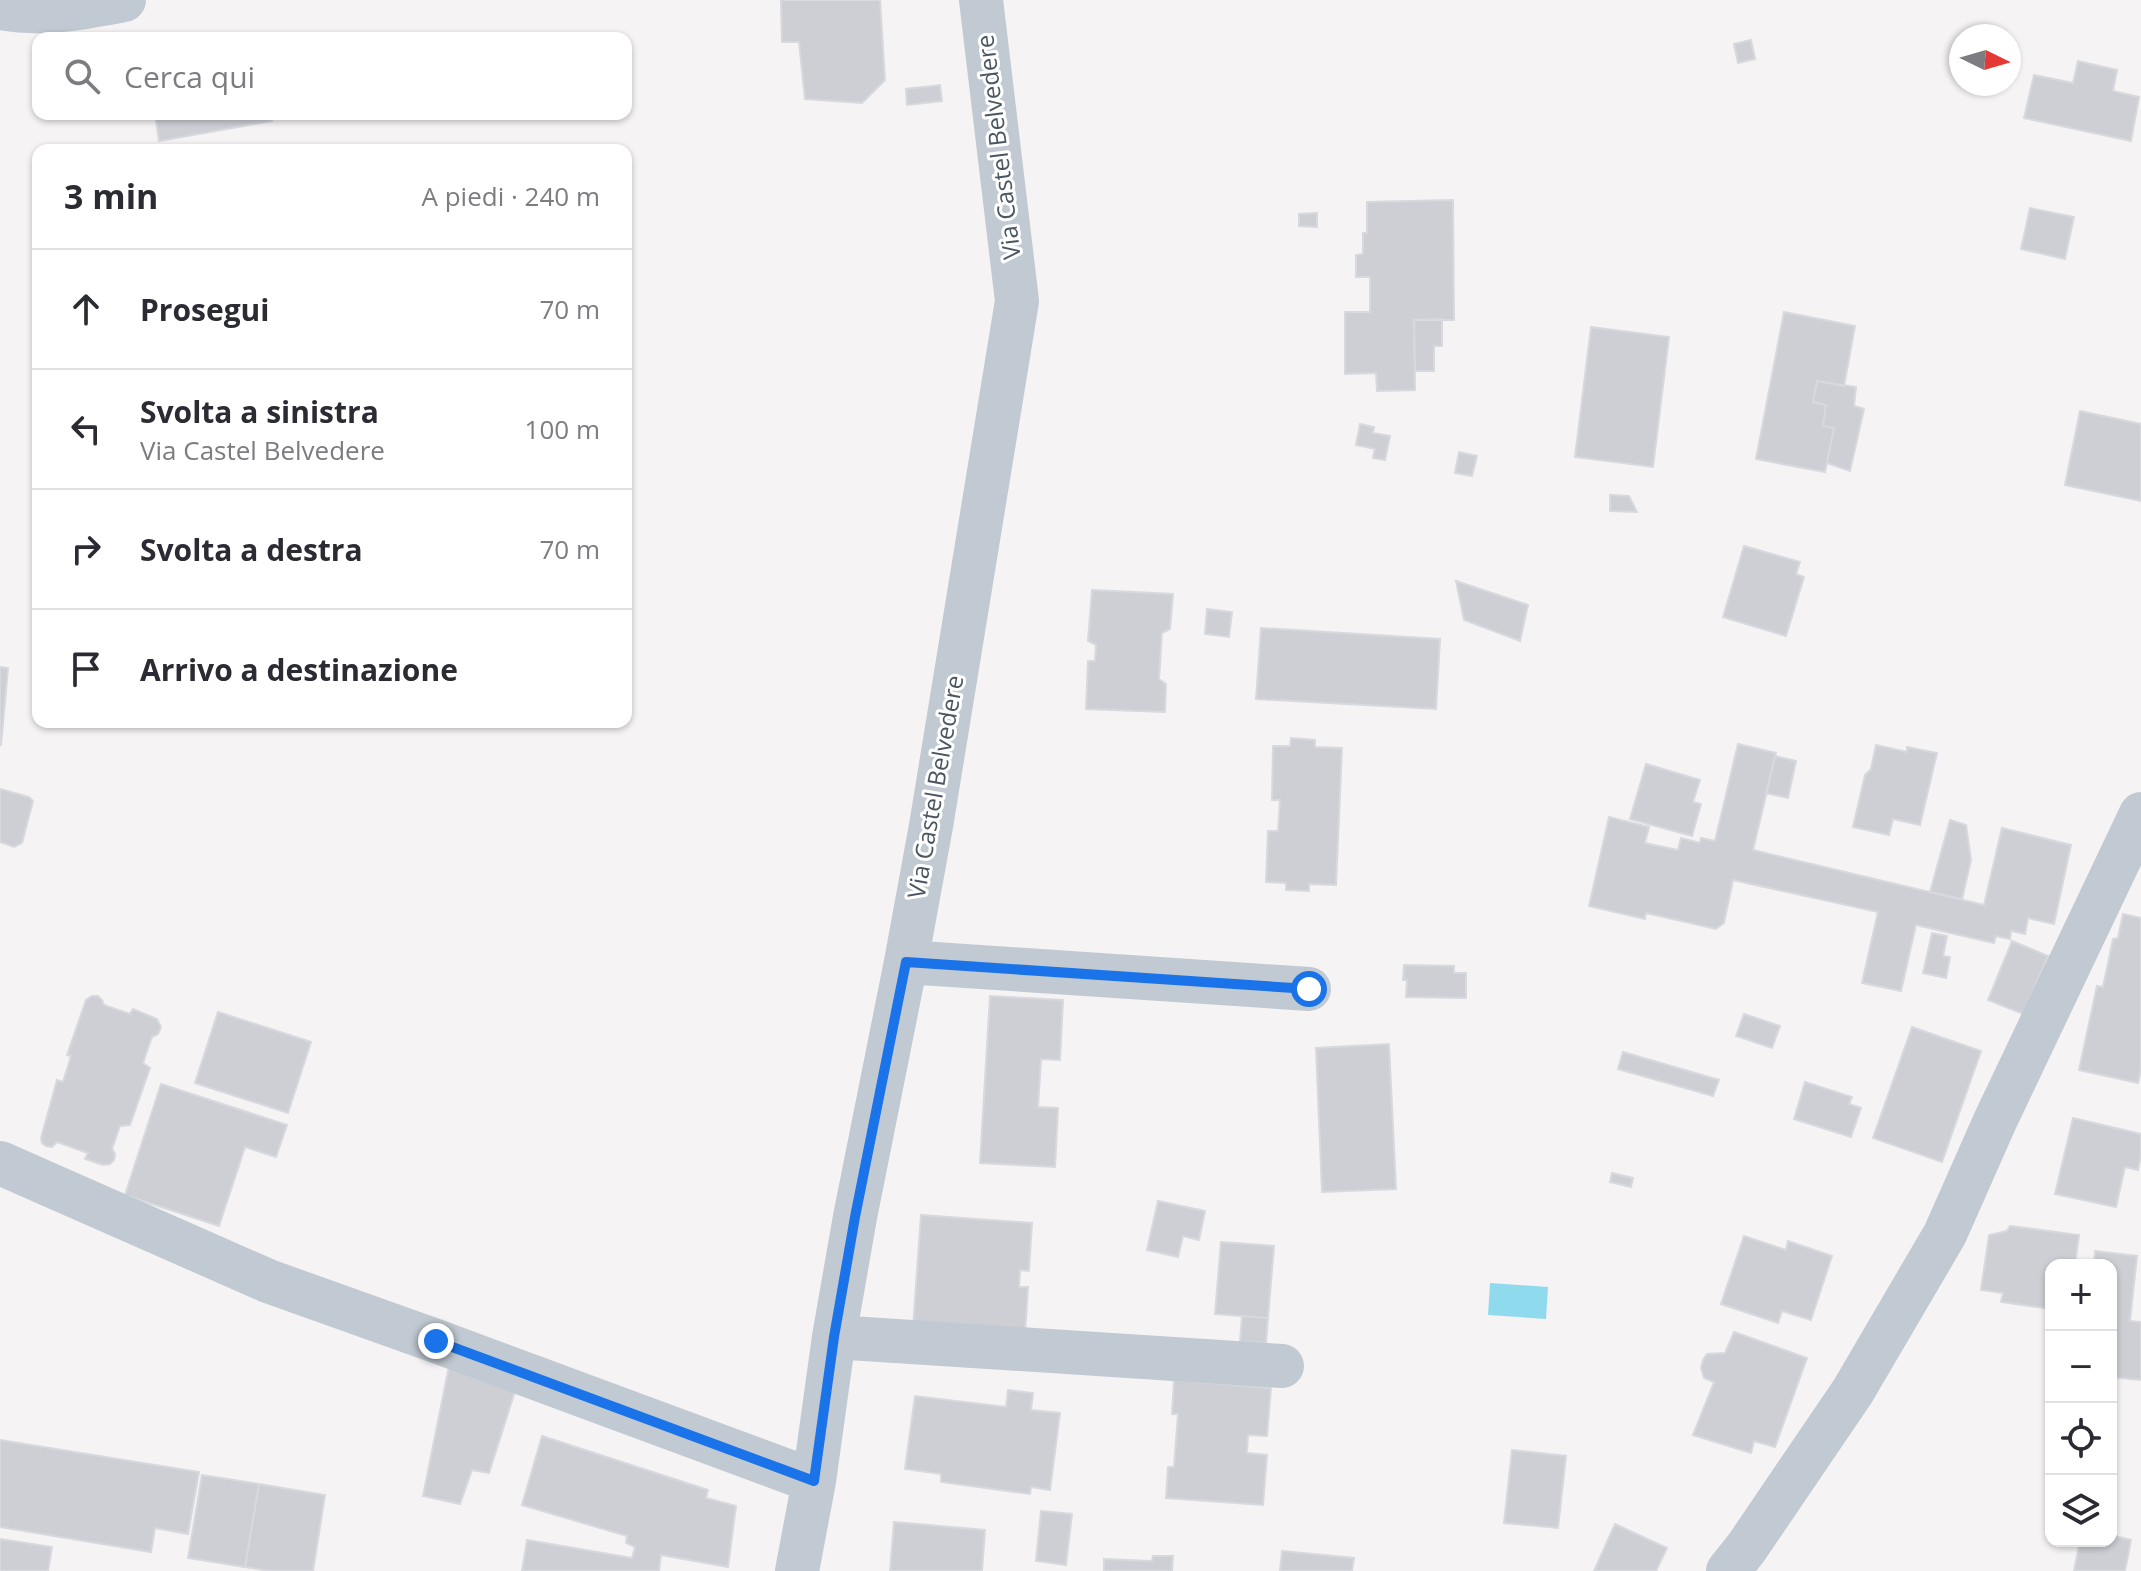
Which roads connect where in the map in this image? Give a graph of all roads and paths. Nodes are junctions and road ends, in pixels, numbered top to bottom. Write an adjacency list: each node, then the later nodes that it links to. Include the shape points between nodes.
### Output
1 (124, 0): 3 (street, via 67,10)
2 (981, 0): 5 (street, Via Castel Belvedere, via 1017,301)
3 (0, 8)
4 (2141, 814): 12 (street, via 1945,1234 1853,1391)
5 (906, 962): 6 (street); 8 (street, Via Castel Belvedere)
6 (1309, 989)
7 (0, 1163): 10 (street, via 268,1281)
8 (834, 1337): 9 (street); 10 (street, Via Castel Belvedere)
9 (1282, 1366)
10 (814, 1481): 11 (street, Via Castel Belvedere)
11 (797, 1571)
12 (1728, 1571)

